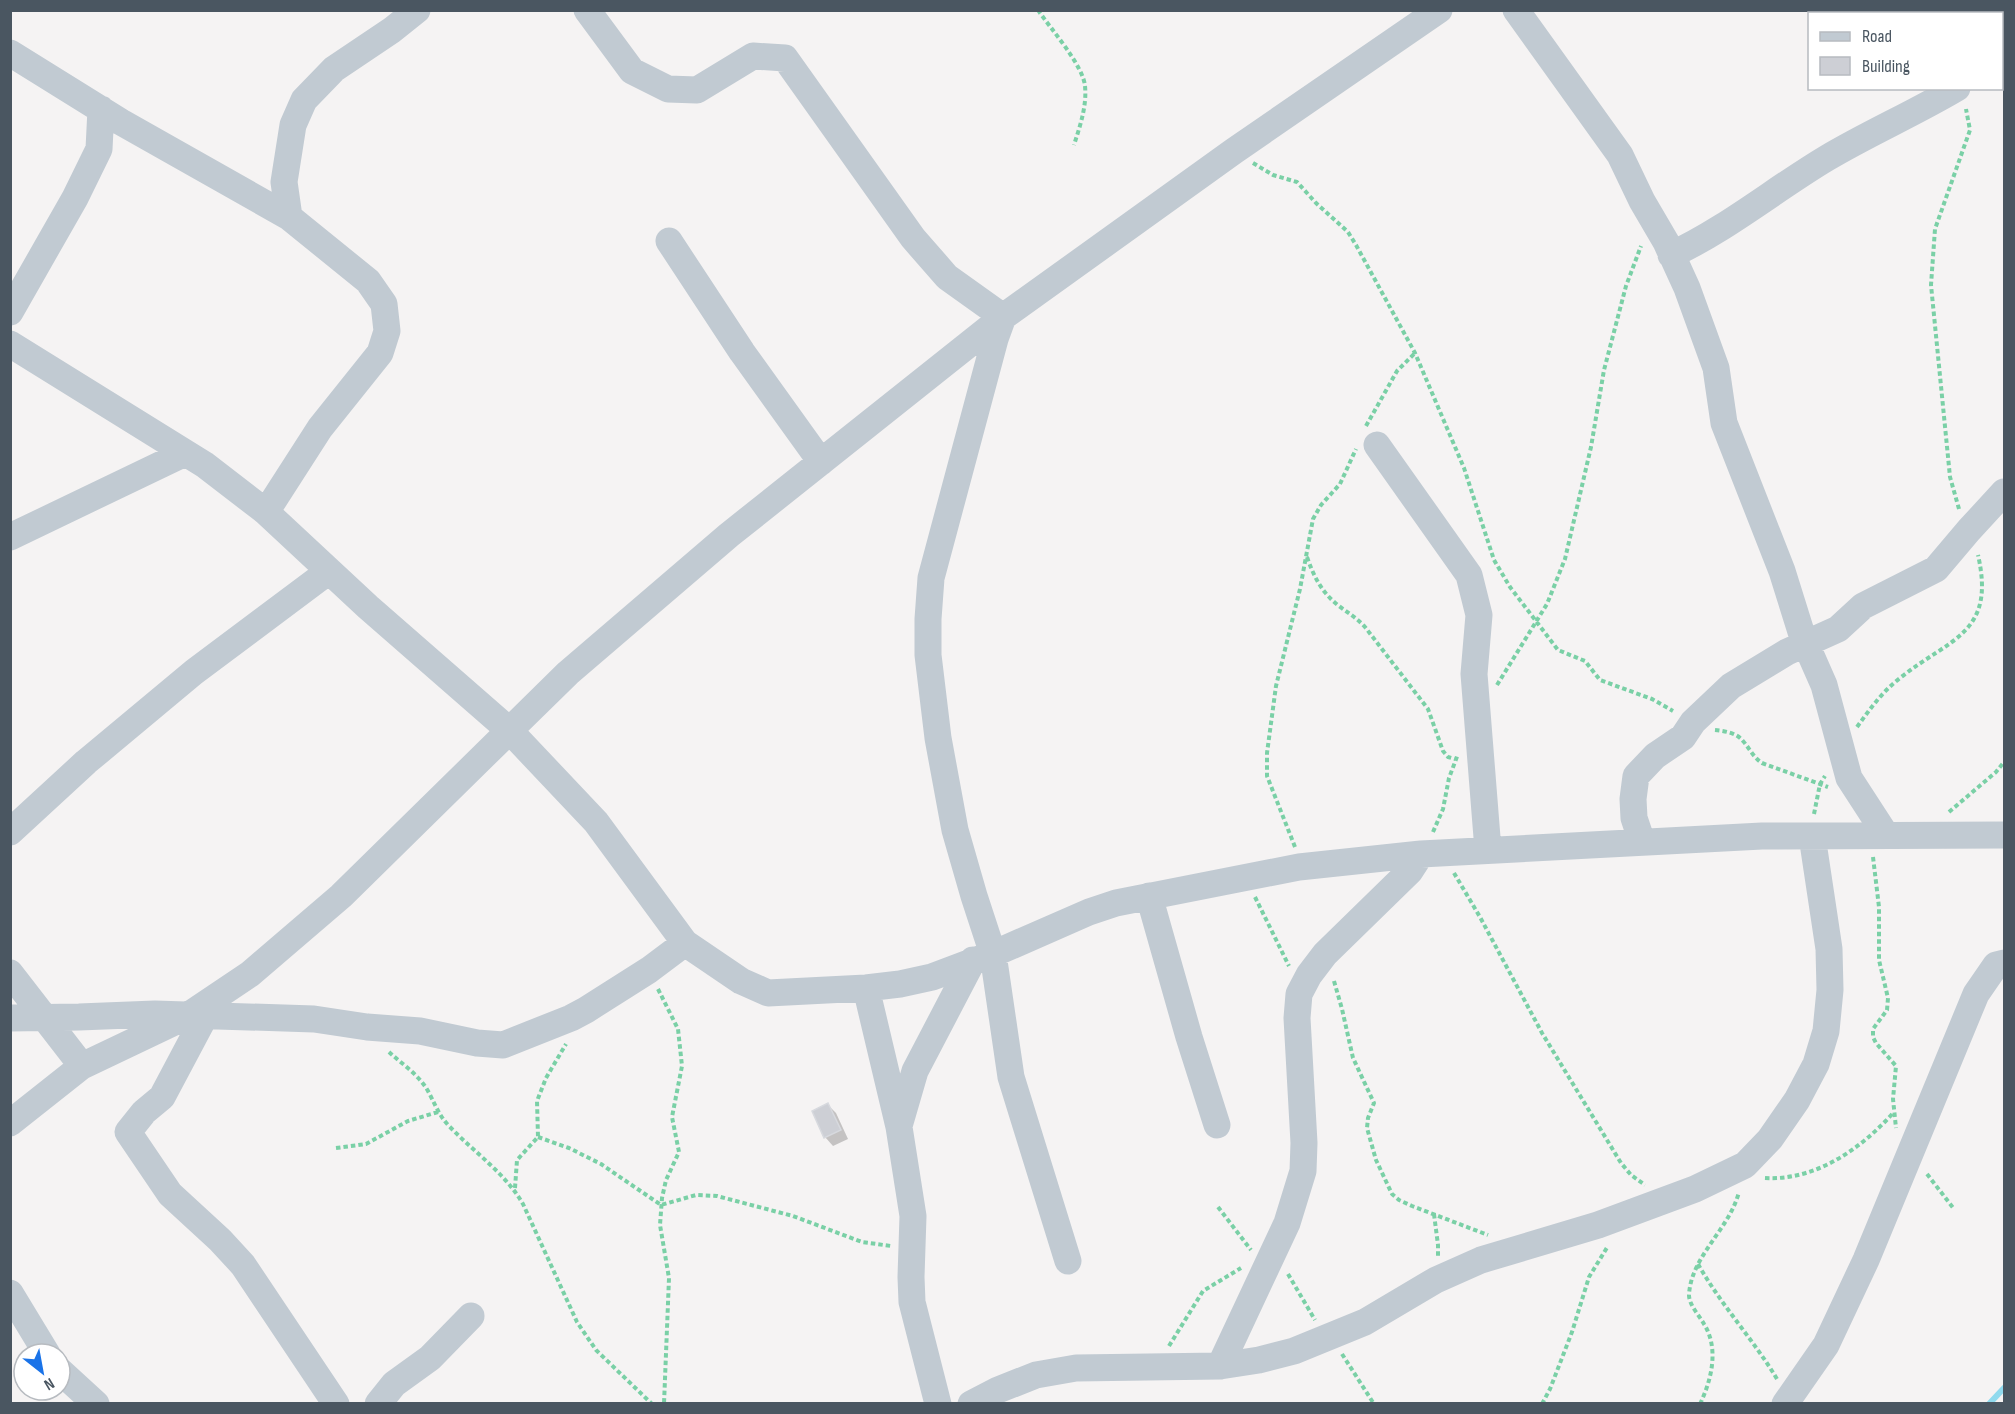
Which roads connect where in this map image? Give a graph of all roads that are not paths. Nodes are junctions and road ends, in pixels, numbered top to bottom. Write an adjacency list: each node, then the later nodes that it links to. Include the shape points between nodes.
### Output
1 (417, 10): 8 (street, via 333,69 304,100 293,125 285,182)
2 (587, 10): 12 (street, via 632,71 668,90 697,90 753,56 785,58 913,238 947,277)
3 (1439, 10): 12 (street)
4 (1515, 10): 10 (street, via 1620,155)
5 (10, 53): 7 (street)
6 (1960, 94): 10 (street, via 1827,158 1748,212)
7 (101, 109): 8 (street); 11 (street, via 99,149)
8 (289, 217): 18 (street, via 368,281 384,304 387,331 380,353 320,428)
9 (669, 241): 16 (street)
10 (1671, 255): 21 (street, via 1716,368 1724,423 1782,571)
11 (10, 312)
12 (1003, 317): 16 (street); 32 (street, via 931,578 928,619 928,655 938,738)
13 (10, 344): 15 (street)
14 (1366, 440): 28 (street, via 1469,575 1479,615 1474,674)
15 (185, 453): 18 (street); 19 (street)
16 (821, 462): 22 (street, via 568,673)
17 (2004, 492): 21 (street, via 1936,569 1863,606 1838,629)
18 (266, 512): 20 (street)
19 (10, 537)
20 (329, 571): 22 (street); 23 (street, via 194,672)
21 (1805, 643): 24 (street, via 1824,685 1849,778); 27 (street, via 1731,686 1683,737 1655,756 1636,776 1634,818)
22 (510, 731): 31 (street, via 596,822); 36 (street, via 342,896)
23 (10, 832)
24 (1878, 835): 25 (street); 26 (street)
25 (2004, 835)
26 (1812, 836): 27 (street); 47 (street, via 1829,949 1826,1031 1816,1064 1797,1100 1744,1170 1598,1225 1481,1260 1328,1339 1259,1360)
27 (1642, 842): 28 (street)
28 (1488, 850): 29 (street)
29 (1430, 853): 30 (street, via 1299,867); 47 (street, via 1325,954 1299,994 1304,1171 1287,1222 1268,1254)
30 (1149, 896): 32 (street, via 1089,912); 41 (street)
31 (685, 943): 35 (street, via 741,981 768,993); 36 (street, via 586,1010 503,1045 314,1019)
32 (983, 957): 35 (street, via 932,977); 42 (street, via 915,1071); 43 (street, via 1011,1077)
33 (2004, 963): 49 (street, via 1996,965 1976,994 1866,1260 1826,1345)
34 (10, 973): 37 (street)
35 (866, 988): 42 (street)
36 (197, 1015): 37 (street); 39 (street); 51 (street, via 162,1097 128,1132 170,1194 243,1265)
37 (44, 1017): 38 (street); 39 (street)
38 (10, 1018)
39 (82, 1066): 40 (street)
40 (10, 1123)
41 (1217, 1125)
42 (899, 1127): 53 (street, via 913,1216 912,1302)
43 (1068, 1261)
44 (10, 1293): 46 (street)
45 (471, 1316): 52 (street, via 430,1358 394,1384)
46 (40, 1342)
47 (1220, 1366): 54 (street, via 1076,1368 1036,1375)
48 (72, 1382): 50 (street)
49 (1786, 1401)
50 (96, 1404)
51 (336, 1404)
52 (378, 1404)
53 (938, 1404)
54 (971, 1404)

